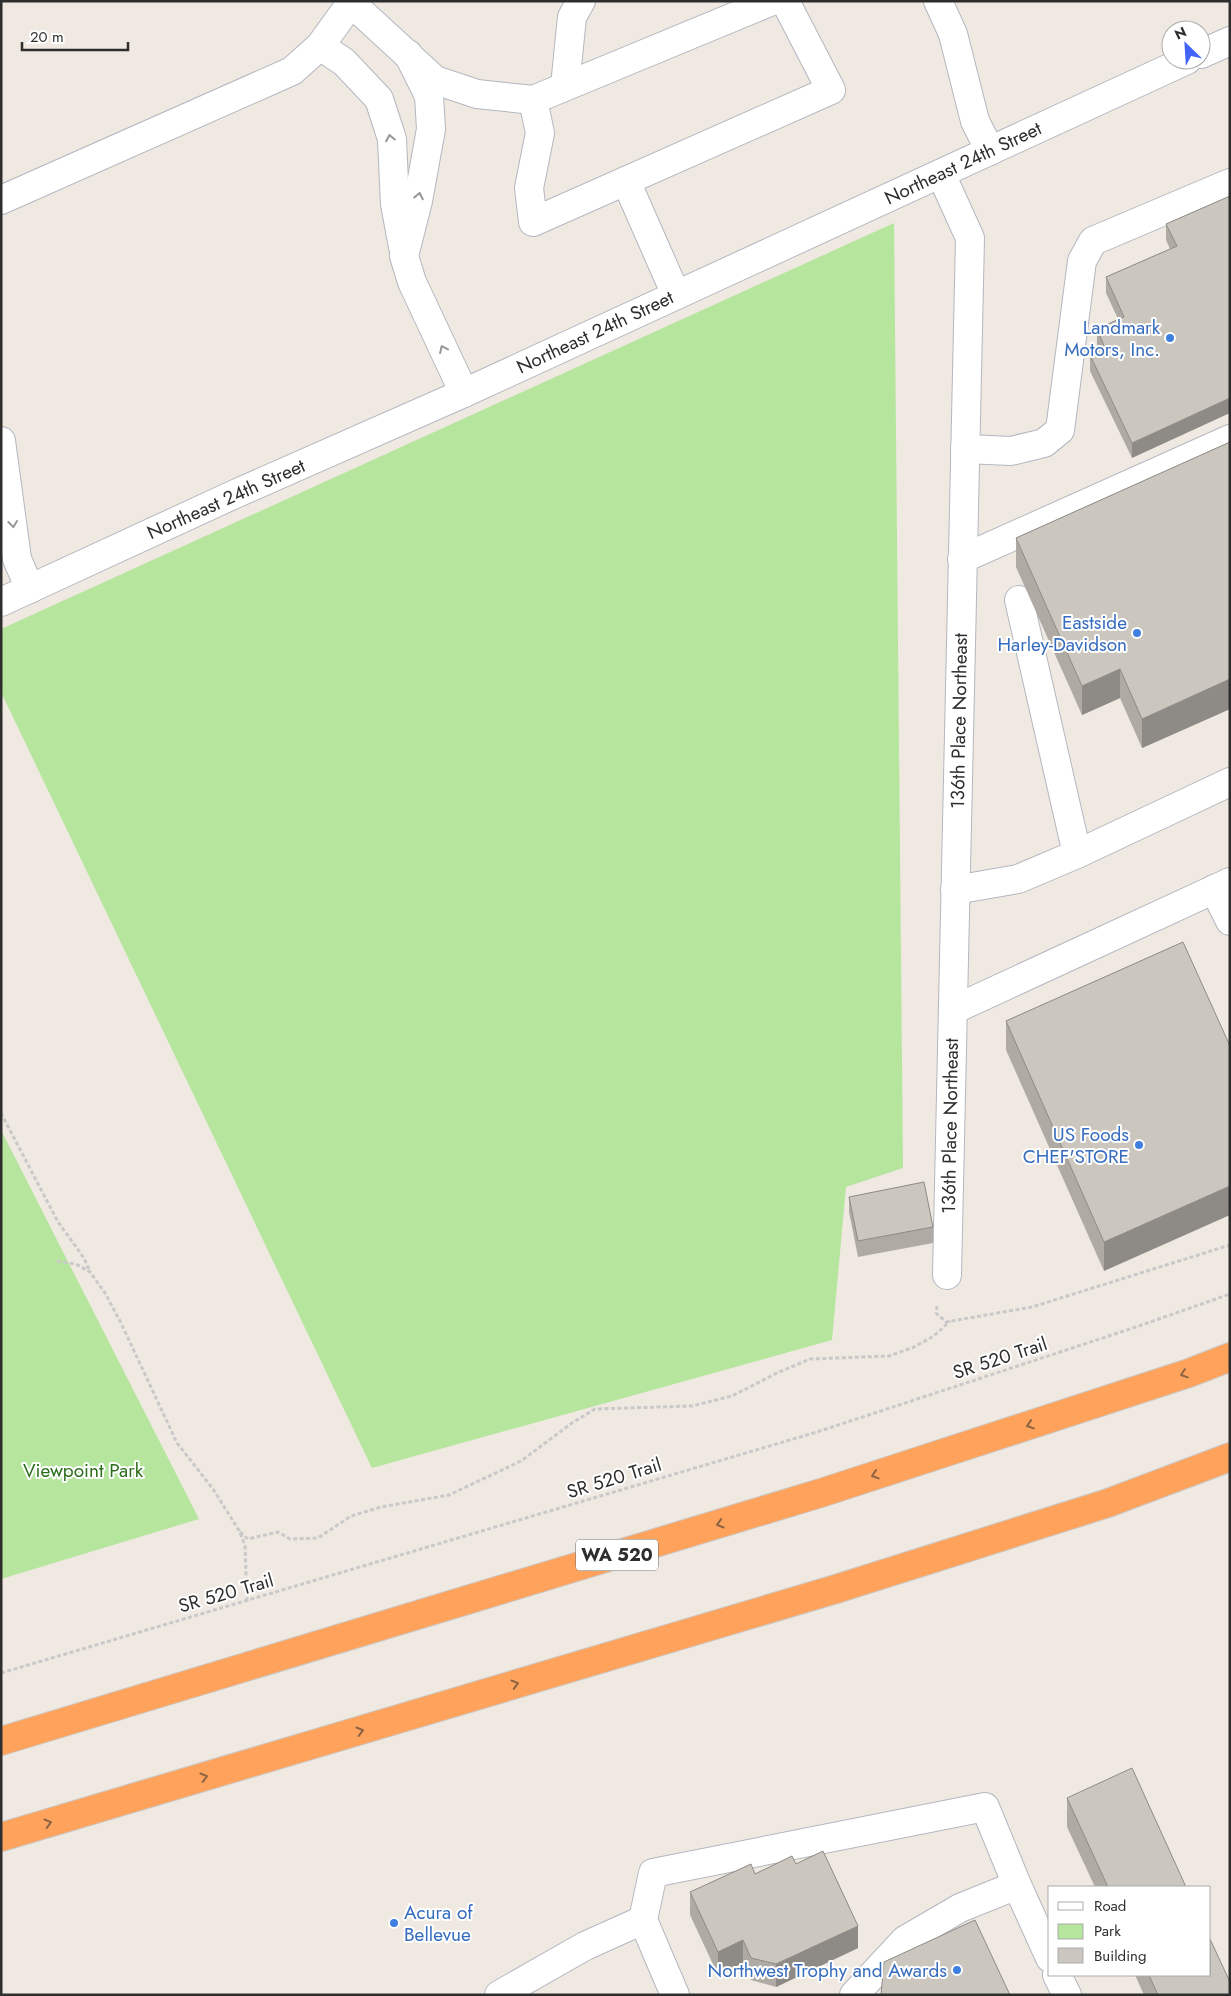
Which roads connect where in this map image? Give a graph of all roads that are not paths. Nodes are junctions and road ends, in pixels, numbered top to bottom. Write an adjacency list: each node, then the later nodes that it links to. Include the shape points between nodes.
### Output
1 (581, 1): 11 (street, via 572,18)
2 (772, 1): 11 (street)
3 (785, 1): 17 (street, via 831,90)
4 (938, 1): 15 (street, via 953,34 975,121)
5 (350, 2): 7 (street); 9 (street)
6 (1230, 41): 8 (street)
7 (320, 46): 19 (street, via 292,71); 20 (street, one-way to 7, via 395,204 392,139 379,99 344,62)
8 (1211, 50)
9 (408, 54): 12 (street, via 435,80); 14 (street, via 429,96)
10 (1165, 70): 15 (street, Northeast 24th Street)
11 (565, 86): 13 (street)
12 (477, 94): 13 (street); 14 (street, via 453,101)
13 (533, 100): 17 (street, via 540,133 529,188 533,222)
14 (431, 129): 20 (street, one-way to 14)
15 (990, 151): 16 (street, Northeast 24th Street)
16 (941, 174): 21 (street, Northeast 24th Street); 25 (street, 136th Place Northeast, via 970,238)
17 (626, 181): 21 (street)
18 (1230, 184): 25 (street, via 1093,241 1082,261 1060,430 1044,443 1011,451)
19 (1, 200)
20 (404, 256): 22 (street, one-way to 20, via 412,282)
21 (676, 295): 22 (street, Northeast 24th Street)
22 (464, 393): 27 (street, Northeast 24th Street)
23 (1230, 439): 26 (street)
24 (1, 441): 27 (street, one-way to 27, via 17,559)
25 (965, 449): 26 (street, 136th Place Northeast)
26 (962, 559): 33 (street, 136th Place Northeast)
27 (30, 589): 29 (street, Northeast 24th Street)
28 (1019, 600): 31 (street)
29 (1, 602)
30 (1230, 782): 31 (street)
31 (1078, 854): 33 (street, via 1018,879)
32 (1222, 885): 34 (street); 35 (street)
33 (955, 890): 35 (street, 136th Place Northeast)
34 (1230, 921)
35 (953, 1010): 36 (street, 136th Place Northeast)
36 (947, 1274)
37 (1230, 1357): 39 (highway, WA 520, one-way to 39, via 824,1492)
38 (1230, 1457): 40 (highway, one-way to 38, via 836,1590 1108,1503)
39 (1, 1741)
40 (1, 1837)
41 (1017, 1885): 42 (street, via 985,1807 653,1873); 43 (street); 47 (street, via 960,1908 905,1940)
42 (643, 1920): 45 (street, via 585,1946); 46 (street)
43 (1048, 1954)
44 (1058, 1976): 48 (street)
45 (513, 1992)
46 (675, 1995)
47 (854, 1995)
48 (1066, 1995)

